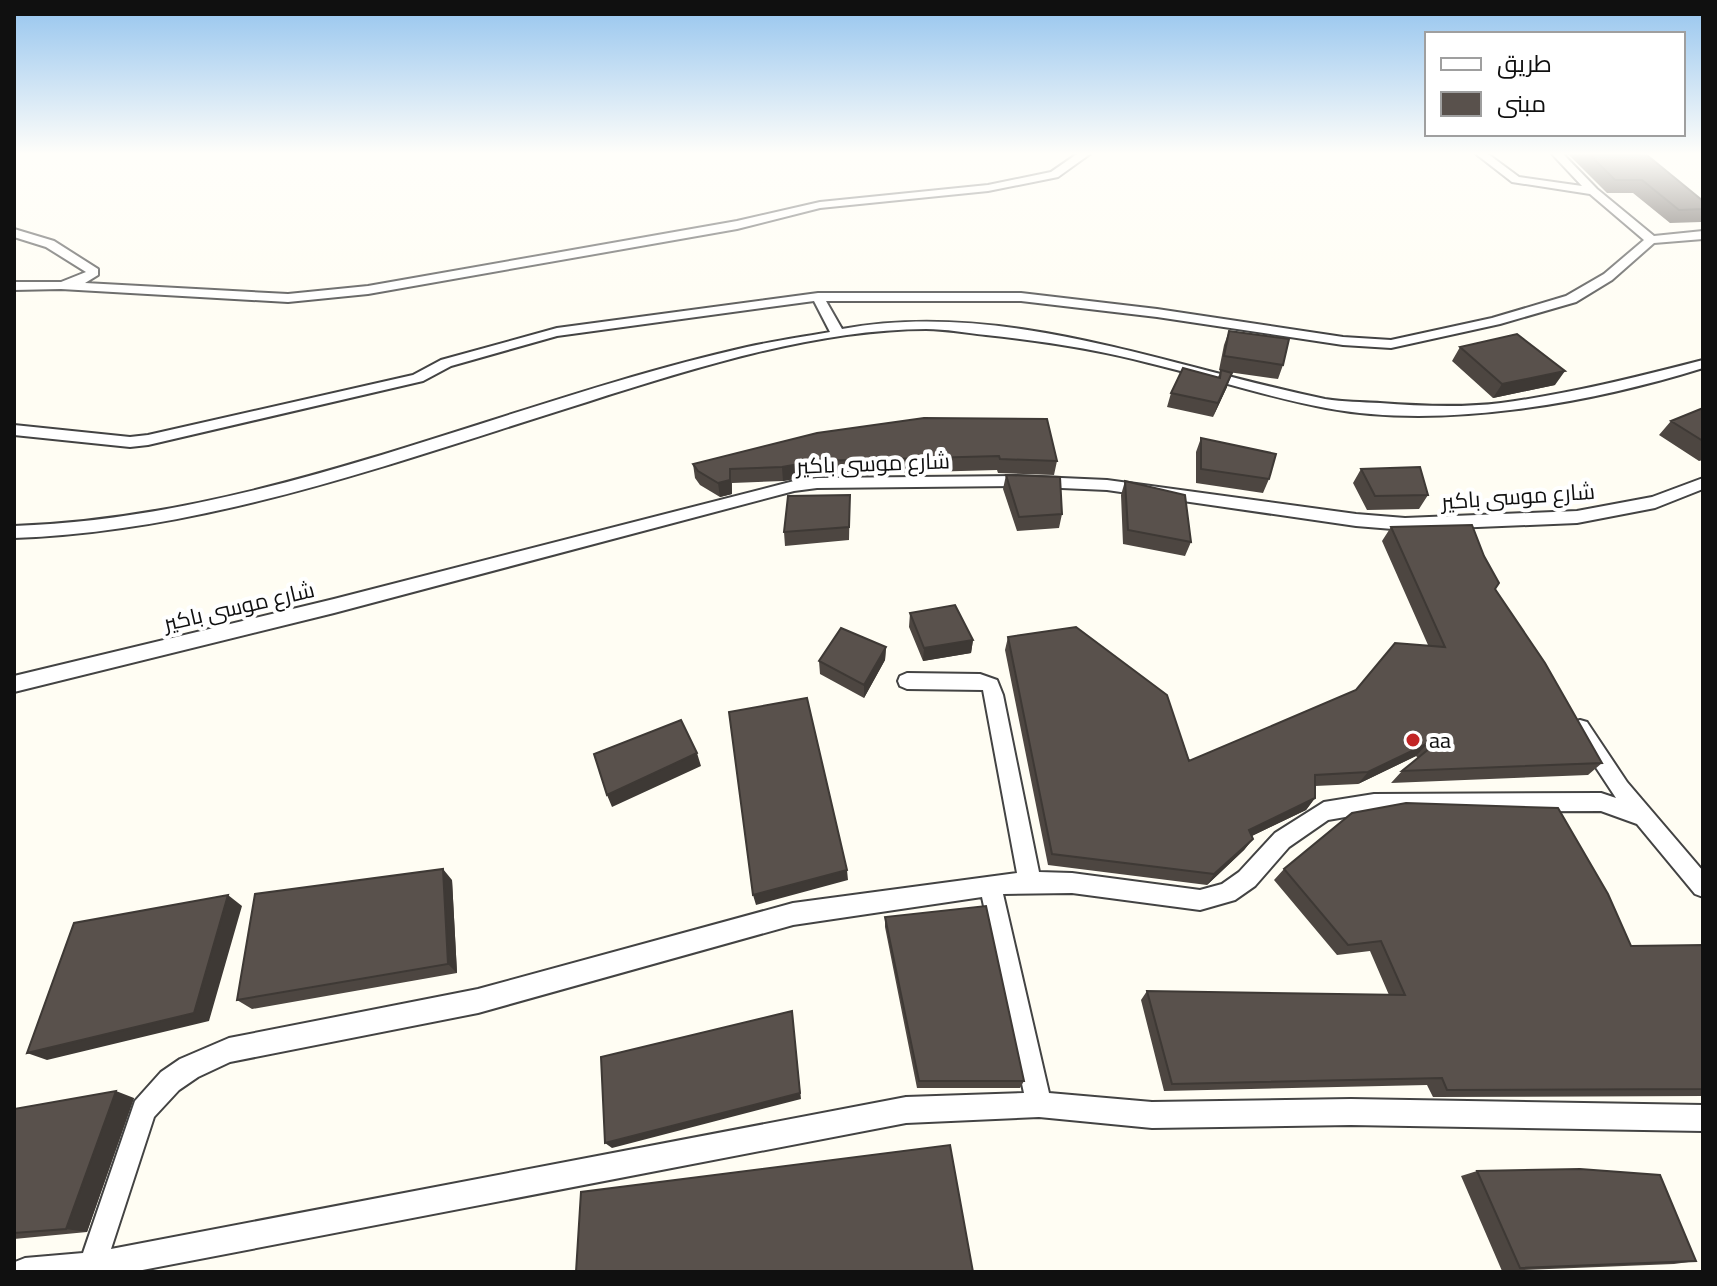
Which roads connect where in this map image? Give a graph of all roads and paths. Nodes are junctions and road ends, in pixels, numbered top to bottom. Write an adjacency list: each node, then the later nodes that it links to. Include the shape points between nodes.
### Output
1 (783, 214): 6 (street, via 368,290 288,298)
2 (1620, 214): 5 (street)
3 (14, 233): 6 (street, via 50,244 94,272)
4 (1703, 235): 5 (street)
5 (1651, 240): 8 (street, via 1608,277 1571,299 1391,344 1021,297)
6 (55, 285): 7 (street)
7 (14, 286)
8 (818, 297): 9 (street); 11 (street, via 557,332 446,363 418,378 148,440)
9 (837, 332): 10 (street, via 930,325 1004,332 1143,357 1328,404 1421,411 1500,408); 13 (street, via 638,381 298,487 170,514 69,530)
10 (1703, 364)
11 (14, 430)
12 (1703, 483): 15 (street, شارع موسى باكير, via 1655,502 1577,517 1405,524 1107,485 1016,481 794,486)
13 (14, 532)
14 (907, 681): 18 (street, via 990,685)
15 (14, 684)
16 (1568, 709): 17 (street)
17 (1642, 816): 18 (street, via 1601,802 1374,803 1324,811 1282,840 1237,886 1200,900); 20 (street)
18 (1030, 882): 19 (street)
19 (990, 885): 21 (street); 23 (street, via 793,914 478,1001 212,1056 170,1081 144,1110)
20 (1703, 887)
21 (1039, 1105): 22 (street, via 1152,1115 1351,1112); 23 (street, via 906,1110)
22 (1703, 1118)
23 (92, 1266): 24 (street)
24 (25, 1272)

